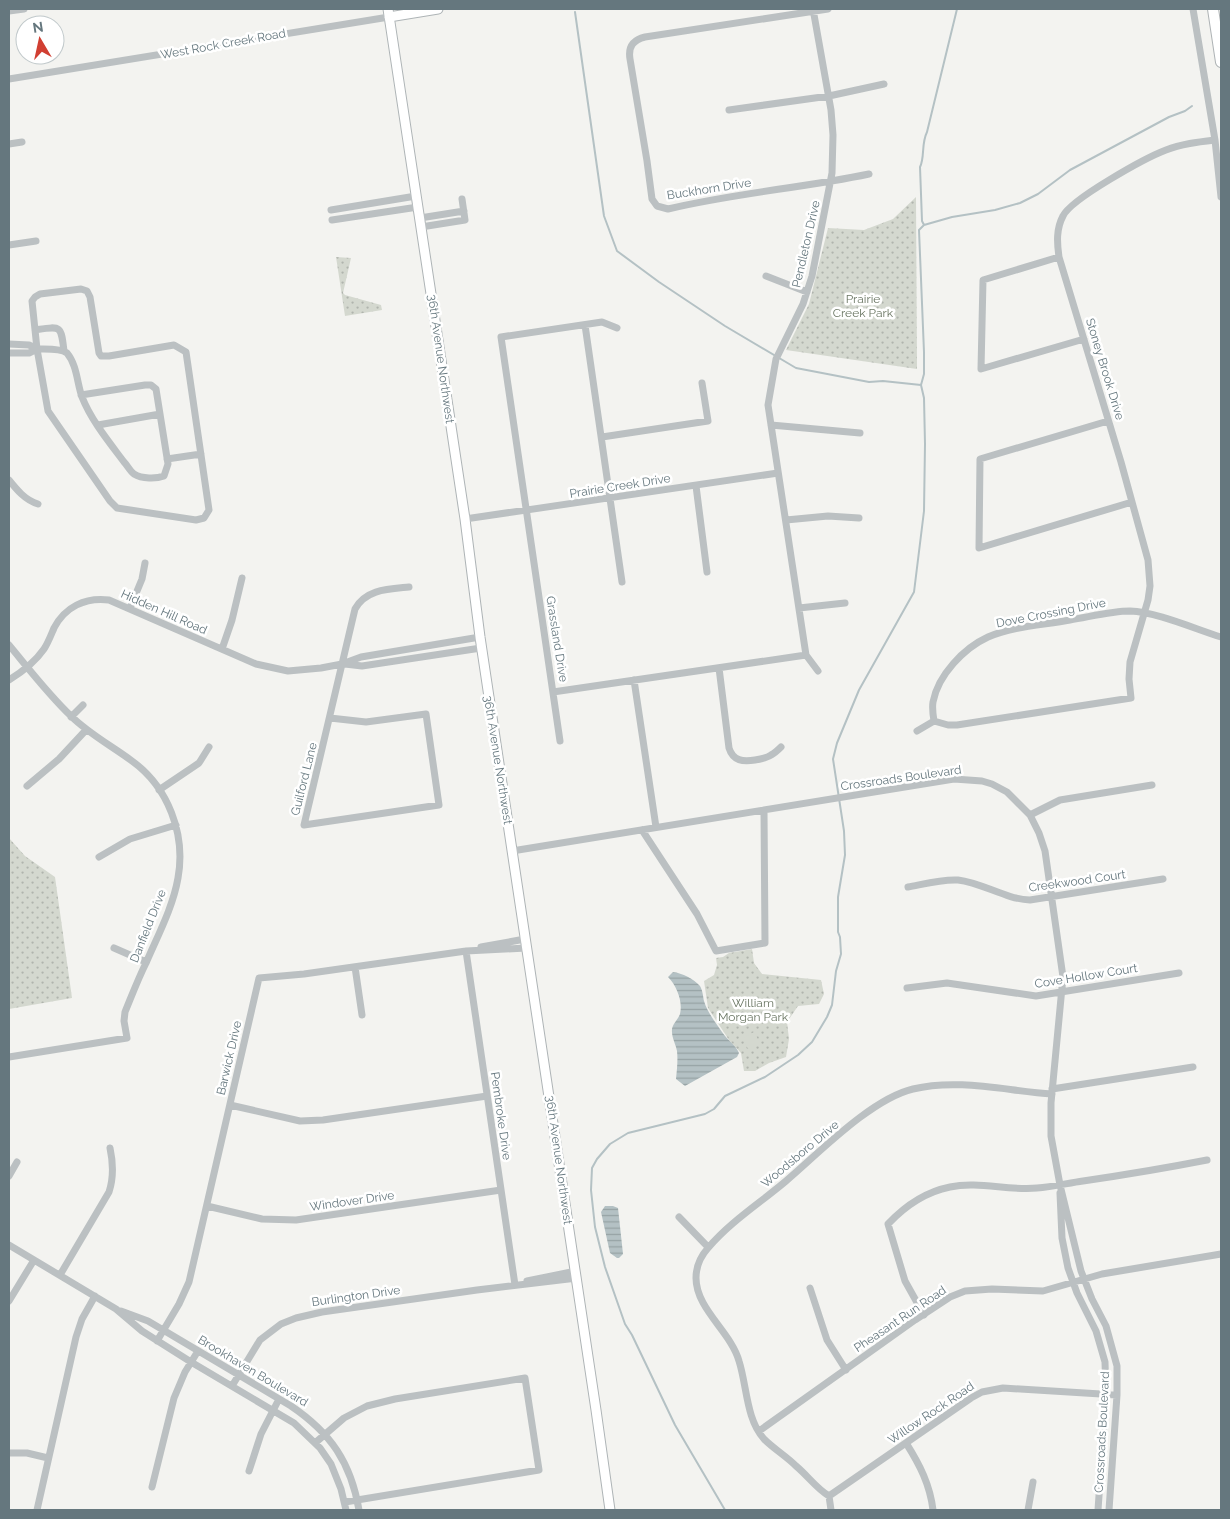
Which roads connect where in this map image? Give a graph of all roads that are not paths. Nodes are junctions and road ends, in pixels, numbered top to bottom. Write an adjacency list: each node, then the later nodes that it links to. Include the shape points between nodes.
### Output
1 (24, 9): 7 (street)
2 (438, 9): 8 (main road, West Rock Creek Road)
3 (828, 9): 6 (street)
4 (1194, 9): 14 (street)
5 (1213, 9): 9 (highway)
6 (813, 10): 12 (street, Pendleton Drive); 18 (street, Buckhorn Drive, via 639,38 632,44 629,54 652,199 657,206 668,209)
7 (9, 11)
8 (389, 13): 10 (street, West Rock Creek Road); 19 (main road, 36th Avenue Northwest)
9 (1221, 62)
10 (9, 79)
11 (884, 84): 12 (street)
12 (829, 96): 13 (street); 18 (street, Pendleton Drive, via 833,135)
13 (729, 110)
14 (1215, 140): 20 (street); 28 (street, Stoney Brook Drive, via 1165,150 1080,198 1066,211 1059,224)
15 (22, 142): 16 (street)
16 (9, 144)
17 (870, 174): 18 (street)
18 (830, 182): 30 (street, Pendleton Drive)
19 (416, 196): 22 (main road, 36th Avenue Northwest); 23 (street)
20 (1221, 197)
21 (462, 199): 25 (street, via 465,220)
22 (418, 207): 24 (street); 25 (main road, 36th Avenue Northwest)
23 (331, 210)
24 (332, 220)
25 (420, 222): 57 (main road, 36th Avenue Northwest)
26 (36, 241): 27 (street)
27 (9, 245)
28 (1059, 257): 34 (street, Stoney Brook Drive); 34 (street, via 983,280 981,369)
29 (766, 276): 30 (street)
30 (807, 292): 44 (street, Pendleton Drive, via 778,356 768,405)
31 (585, 325): 32 (street, via 602,322); 46 (street); 55 (street, Grassland Drive, via 501,337)
32 (617, 328)
33 (35, 330): 36 (street); 37 (street, via 53,327 60,330); 47 (street, via 32,300 35,297 81,289 90,297 101,356 174,345 181,348 186,352)
34 (1084, 339): 42 (street, Stoney Brook Drive)
35 (9, 344): 36 (street, via 29,345)
36 (37, 349): 37 (street); 38 (street, via 29,353); 47 (street, via 48,411 118,508 196,520 204,518 209,510)
37 (64, 351): 40 (street, via 77,374)
38 (9, 353)
39 (702, 384): 46 (street, via 708,421)
40 (81, 395): 41 (street, via 151,385 156,389); 43 (street)
41 (160, 414): 43 (street); 48 (street)
42 (1108, 421): 53 (street, Stoney Brook Drive); 53 (street, via 980,459 979,548)
43 (98, 425): 48 (street, via 134,474 164,476)
44 (771, 425): 45 (street); 49 (street, Pendleton Drive)
45 (860, 432)
46 (602, 437): 52 (street)
47 (201, 454): 48 (street)
48 (167, 459)
49 (778, 473): 51 (street, Prairie Creek Drive); 58 (street, Pendleton Drive)
50 (9, 480): 54 (street, via 31,502)
51 (696, 486): 52 (street, Prairie Creek Drive); 60 (street)
52 (611, 498): 55 (street, Prairie Creek Drive); 62 (street)
53 (1132, 502): 67 (street, Stoney Brook Drive, via 1148,560 1150,586)
54 (38, 504)
55 (526, 511): 57 (street, Prairie Creek Drive); 80 (street, Grassland Drive)
56 (859, 518): 58 (street, via 835,516)
57 (464, 519): 68 (main road, 36th Avenue Northwest)
58 (786, 520): 66 (street, Pendleton Drive)
59 (145, 563): 65 (street)
60 (707, 572)
61 (242, 578): 72 (street)
62 (622, 582)
63 (409, 587): 74 (street, Guilford Lane, via 374,592 359,602)
64 (846, 603): 66 (street)
65 (130, 608): 72 (street, Hidden Hill Road); 75 (street, Hidden Hill Road, via 101,599 74,606 59,620 46,647)
66 (799, 608): 73 (street, Pendleton Drive)
67 (1145, 614): 69 (street, Dove Crossing Drive); 84 (street, Dove Crossing Drive, via 1130,611 1113,613 1016,629 988,638 962,655 941,681 933,701); 84 (street, Stoney Brook Drive, via 1130,662 1131,698 958,726)
68 (480, 637): 71 (main road, 36th Avenue Northwest); 74 (street, Hidden Hill Road, via 361,656)
69 (1221, 637)
70 (9, 645): 75 (street, Danfield Drive)
71 (481, 648): 74 (street, Hidden Hill Road, via 362,666); 98 (main road, 36th Avenue Northwest)
72 (222, 650): 74 (street, Hidden Hill Road, via 278,670)
73 (806, 655): 76 (street, Grassland Drive); 77 (street)
74 (342, 664): 83 (street, Guilford Lane)
75 (27, 667): 78 (street, Hidden Hill Road); 82 (street, Danfield Drive)
76 (719, 668): 79 (street, Grassland Drive); 89 (street, via 732,755 738,760 748,761 771,756)
77 (818, 671)
78 (9, 680)
79 (634, 680): 80 (street, Grassland Drive); 96 (street)
80 (553, 692): 87 (street)
81 (83, 705): 82 (street)
82 (71, 717): 85 (street, Danfield Drive)
83 (330, 718): 83 (street, Guilford Lane, via 304,826 439,805 426,714 366,722)
84 (934, 721): 86 (street)
85 (86, 730): 91 (street); 92 (street, Danfield Drive, via 140,767)
86 (917, 731)
87 (560, 742)
88 (209, 747): 92 (street, via 199,763)
89 (781, 747)
90 (1152, 785): 94 (street, via 1060,800)
91 (27, 786)
92 (159, 790): 95 (street, Danfield Drive)
93 (764, 810): 94 (street, Crossroads Boulevard, via 947,780 972,780 992,784 1008,792); 96 (street, Crossroads Boulevard); 97 (street, via 766,943 716,951 697,914)
94 (1030, 815): 102 (street, Crossroads Boulevard, via 1042,842)
95 (176, 825): 99 (street, via 130,839); 106 (street, Danfield Drive, via 180,856 176,888)
96 (656, 828): 97 (street, Crossroads Boulevard)
97 (642, 830): 98 (street, Crossroads Boulevard)
98 (512, 851): 103 (main road, 36th Avenue Northwest)
99 (99, 857)
100 (1163, 879): 102 (street, Creekwood Court)
101 (908, 887): 102 (street, Creekwood Court, via 957,880 1019,899)
102 (1052, 898): 110 (street, Crossroads Boulevard)
103 (525, 943): 105 (street, Barwick Drive); 130 (main road, 36th Avenue Northwest)
104 (114, 948): 106 (street)
105 (466, 951): 107 (street, Barwick Drive); 115 (street, Pembroke Drive)
106 (146, 962): 112 (street, Danfield Drive, via 125,1012 127,1038)
107 (355, 967): 111 (street); 116 (street, Barwick Drive, via 259,978)
108 (1179, 973): 110 (street, Cove Hollow Court)
109 (907, 988): 110 (street, Cove Hollow Court, via 947,983 1030,996)
110 (1062, 992): 114 (street, Crossroads Boulevard)
111 (362, 1014)
112 (9, 1057)
113 (1194, 1067): 114 (street, Woodsboro Drive)
114 (1052, 1092): 121 (street, Crossroads Boulevard, via 1050,1128); 126 (street, Woodsboro Drive, via 948,1084 898,1094 859,1120)
115 (487, 1096): 116 (street, via 308,1121); 122 (street, Pembroke Drive)
116 (230, 1105): 123 (street, Barwick Drive)
117 (110, 1148): 129 (street, via 113,1162 109,1192)
118 (1208, 1160): 121 (street)
119 (16, 1162): 120 (street)
120 (9, 1176)
121 (1060, 1185): 131 (street, Crossroads Boulevard); 132 (street, Crossroads Boulevard, via 1062,1238); 138 (street, via 1018,1189 951,1187 919,1199 897,1214 888,1224 905,1282)
122 (501, 1190): 123 (street, Windover Drive, via 296,1220 262,1219); 133 (street, Pembroke Drive)
123 (207, 1206): 139 (street, Barwick Drive, via 188,1282)
124 (678, 1217): 126 (street)
125 (9, 1245): 128 (street, Brookhaven Boulevard)
126 (708, 1247): 150 (street, Woodsboro Drive, via 697,1264 697,1289 733,1345 743,1372 750,1410)
127 (1221, 1254): 131 (street, Pheasant Run Road)
128 (34, 1260): 129 (street, Brookhaven Boulevard); 136 (street)
129 (60, 1275): 135 (street, Brookhaven Boulevard)
130 (576, 1275): 133 (street, Burlington Drive); 165 (main road, 36th Avenue Northwest)
131 (1084, 1279): 132 (street, Pheasant Run Road); 147 (street, Crossroads Boulevard, via 1113,1346)
132 (1073, 1283): 138 (street, Pheasant Run Road, via 1043,1291 992,1288 965,1291); 146 (street, Crossroads Boulevard, via 1101,1346)
133 (514, 1285): 144 (street, Burlington Drive, via 296,1318 281,1324 260,1340)
134 (810, 1288): 143 (street, via 827,1340)
135 (95, 1296): 137 (street, Brookhaven Boulevard); 155 (street, via 76,1337)
136 (9, 1301)
137 (116, 1309): 139 (street, Brookhaven Boulevard); 140 (street, Brookhaven Boulevard)
138 (924, 1315): 143 (street, Pheasant Run Road)
139 (164, 1330): 140 (street, Barwick Drive); 141 (street, Brookhaven Boulevard)
140 (158, 1341): 142 (street, Brookhaven Boulevard)
141 (198, 1351): 142 (street); 144 (street, Brookhaven Boulevard)
142 (191, 1362): 145 (street, Brookhaven Boulevard); 158 (street, via 169,1413)
143 (846, 1370): 150 (street, Pheasant Run Road)
144 (239, 1375): 145 (street, Burlington Drive); 148 (street, Brookhaven Boulevard)
145 (232, 1386): 149 (street, Brookhaven Boulevard)
146 (1106, 1394): 147 (street, Willow Rock Road); 153 (street, Willow Rock Road, via 1004,1388 989,1390 971,1398); 169 (street, Crossroads Boulevard)
147 (1117, 1395): 170 (street, Crossroads Boulevard)
148 (279, 1399): 149 (street); 151 (street, Brookhaven Boulevard)
149 (272, 1410): 152 (street, Brookhaven Boulevard, via 294,1423); 156 (street)
150 (759, 1431): 159 (street)
151 (325, 1434): 152 (street); 160 (street, Brookhaven Boulevard, via 345,1462); 160 (street, via 351,1413 376,1403 525,1378 539,1470)
152 (315, 1443): 161 (street, Brookhaven Boulevard, via 331,1464)
153 (906, 1443): 159 (street, Willow Rock Road); 167 (street, via 926,1479)
154 (9, 1453): 155 (street)
155 (48, 1458): 162 (street)
156 (249, 1471)
157 (1033, 1482): 168 (street)
158 (152, 1488)
159 (830, 1496): 166 (street)
160 (358, 1499): 161 (street); 164 (street, Brookhaven Boulevard)
161 (345, 1502): 163 (street, Brookhaven Boulevard)
162 (37, 1510)
163 (346, 1510)
164 (359, 1510)
165 (610, 1510)
166 (831, 1510)
167 (933, 1510)
168 (1028, 1510)
169 (1098, 1510)
170 (1109, 1510)

